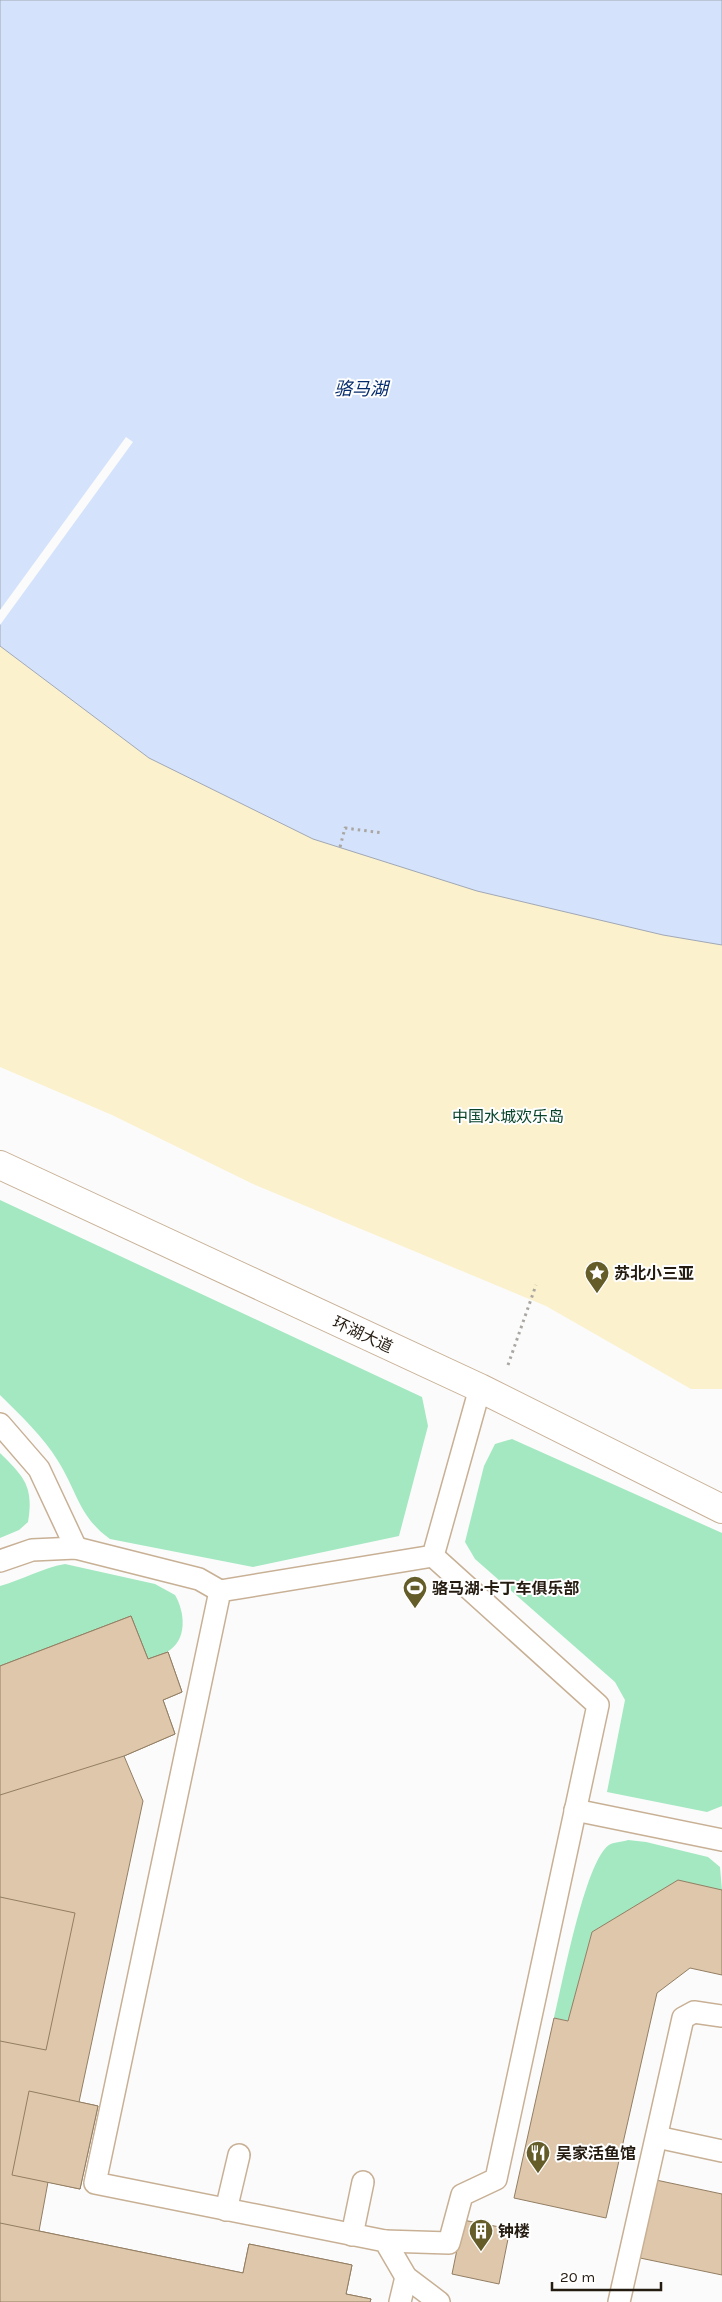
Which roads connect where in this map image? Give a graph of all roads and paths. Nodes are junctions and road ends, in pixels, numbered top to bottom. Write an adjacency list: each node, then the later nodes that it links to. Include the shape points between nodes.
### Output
1 (383, 833): 2 (path, via 345,828)
2 (340, 847)
3 (0, 1165): 5 (street, 环湖大道)
4 (536, 1285): 5 (path)
5 (488, 1392): 7 (street, 环湖大道); 9 (lane)
6 (0, 1424): 8 (lane, via 39,1469)
7 (722, 1509)
8 (76, 1548): 10 (lane, via 32,1550); 11 (lane, via 199,1579)
9 (433, 1556): 11 (lane); 12 (lane, via 598,1705)
10 (0, 1562)
11 (220, 1591): 19 (lane, via 95,2183)
12 (575, 1810): 13 (lane); 21 (lane, via 496,2179 462,2195 449,2244)
13 (721, 1838)
14 (722, 2016): 15 (lane, via 694,2012 684,2018)
15 (657, 2137): 16 (lane); 25 (lane)
16 (722, 2151)
17 (239, 2156): 19 (lane)
18 (363, 2182): 20 (lane)
19 (226, 2210): 20 (lane)
20 (352, 2234): 21 (lane)
21 (385, 2241): 22 (lane)
22 (406, 2277): 23 (lane); 24 (lane)
23 (400, 2302)
24 (439, 2302)
25 (620, 2302)

